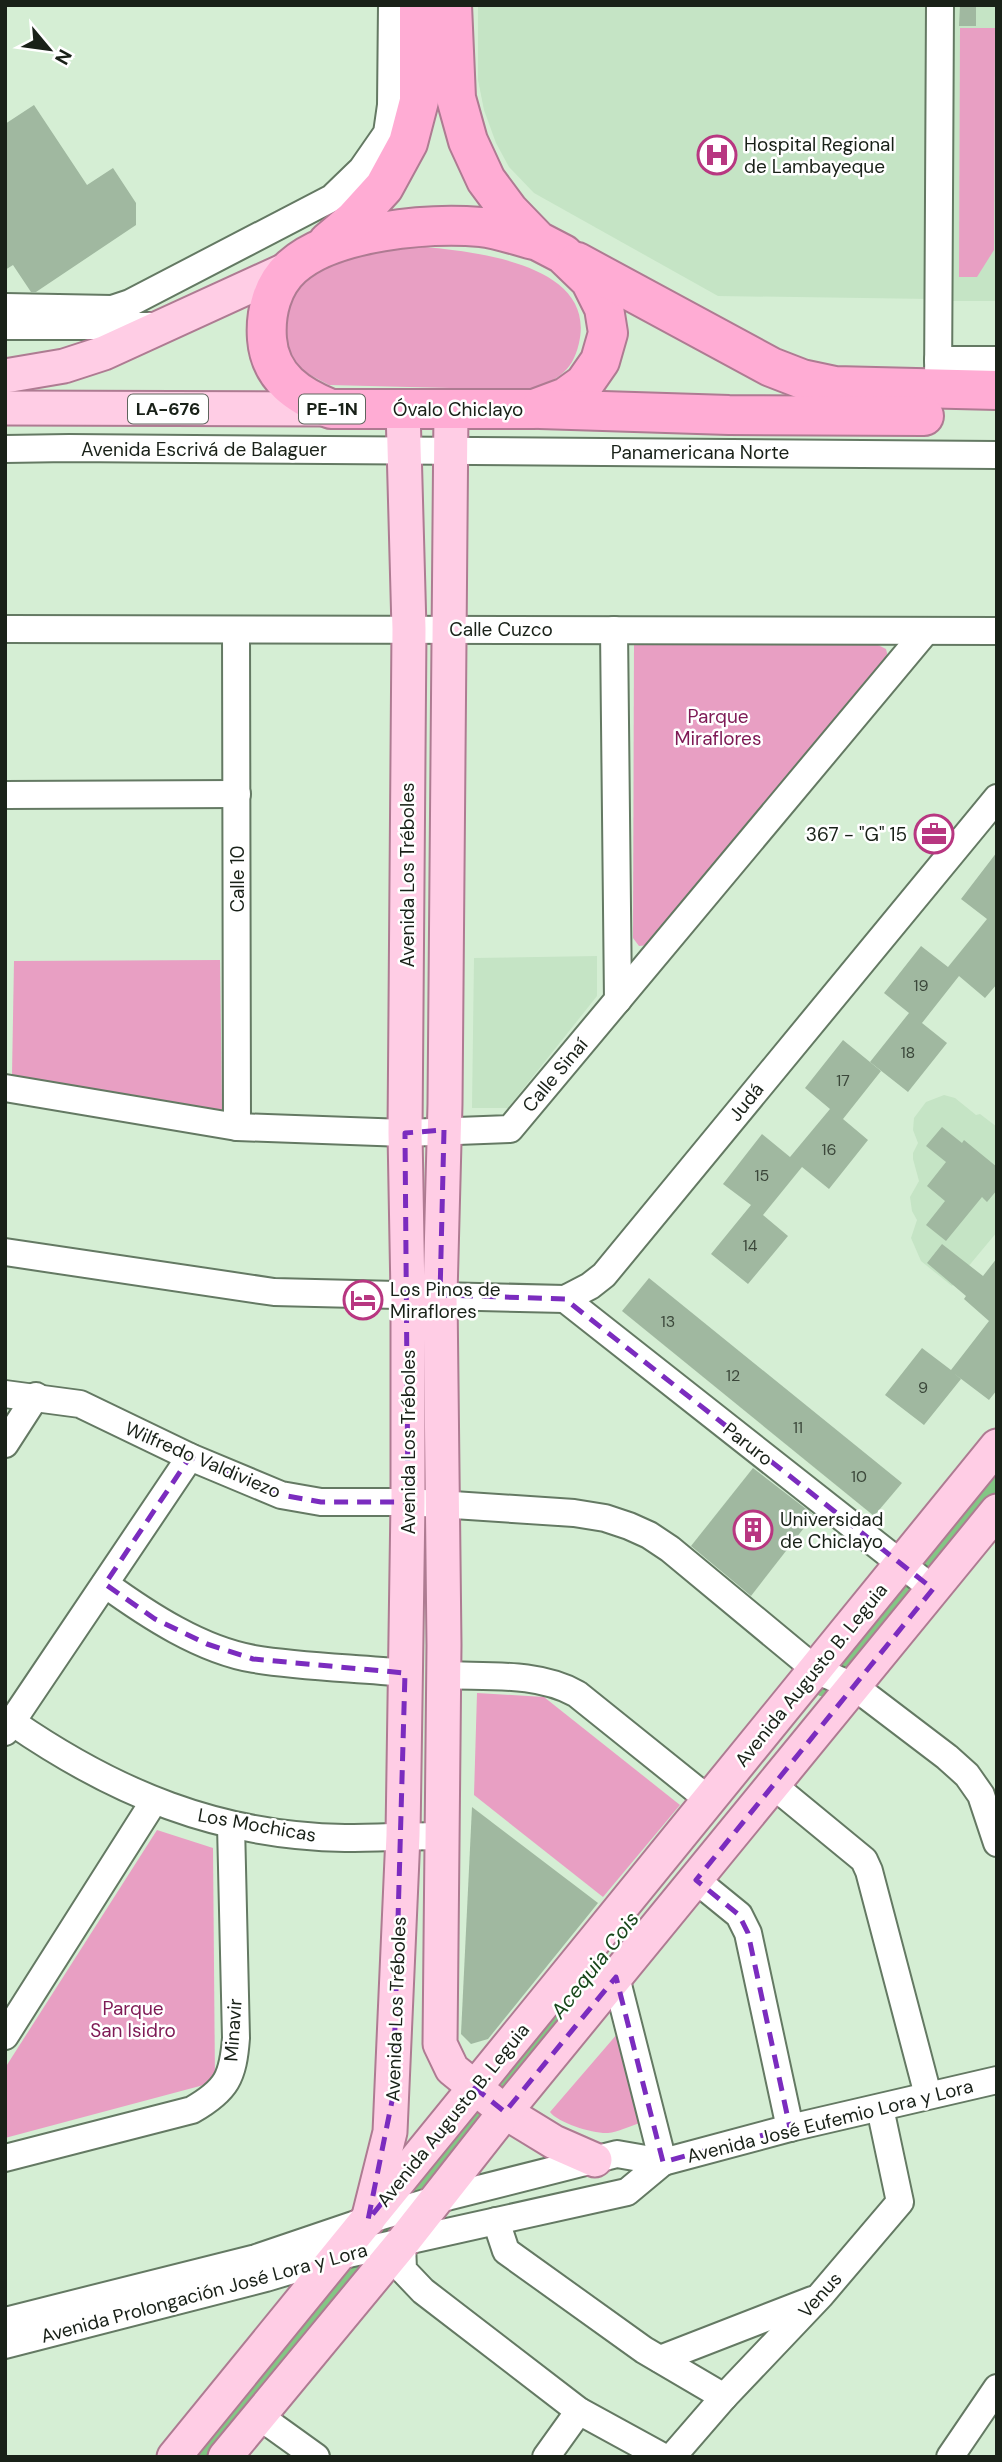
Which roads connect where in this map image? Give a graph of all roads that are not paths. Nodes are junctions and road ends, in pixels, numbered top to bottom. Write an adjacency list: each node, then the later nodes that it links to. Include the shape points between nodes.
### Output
1 (392, 5): 5 (street, via 391,105)
2 (419, 5): 5 (highway, PE-1N, via 419,101)
3 (452, 5): 6 (highway, PE-1N, via 456,98 468,141 486,180 509,211)
4 (940, 5): 13 (street)
5 (397, 138): 7 (highway, PE-1N, via 384,187); 9 (street, via 332,198)
6 (550, 248): 7 (highway, PE-1N, via 485,228 440,225 362,236); 13 (highway, PE-1N, via 802,379 835,386); 20 (highway, Óvalo Chiclayo / PE-1N, via 590,280 604,308 608,333 600,361 584,384 566,397)
7 (305, 259): 11 (main road); 17 (highway, Óvalo Chiclayo / PE-1N, via 274,291 265,320 268,350 281,377 303,397)
8 (5, 307): 9 (street)
9 (111, 317): 10 (street); 11 (street)
10 (5, 326)
11 (162, 326): 14 (main road, via 104,353)
12 (997, 360): 13 (street)
13 (938, 375): 15 (highway, PE-1N)
14 (5, 376)
15 (997, 390)
16 (5, 408): 17 (main road, Avenida Escrivá de Balaguer / LA-676)
17 (331, 409): 18 (highway, Óvalo Chiclayo / PE-1N)
18 (403, 409): 19 (highway, Óvalo Chiclayo / PE-1N); 23 (main road, Avenida Los Tréboles)
19 (451, 409): 20 (highway, Óvalo Chiclayo / PE-1N); 24 (main road, Avenida Los Tréboles)
20 (534, 409): 21 (highway, Panamericana Norte / PE-1N)
21 (997, 416)
22 (5, 449): 23 (street, Avenida Escrivá de Balaguer)
23 (404, 450): 24 (street, Panamericana Norte); 27 (main road, Avenida Los Tréboles)
24 (449, 451): 25 (street, Panamericana Norte); 28 (main road, Avenida Los Tréboles)
25 (997, 455)
26 (5, 629): 29 (street, Calle Cuzco)
27 (409, 629): 28 (street, Calle Cuzco); 29 (street, Calle Cuzco); 40 (main road, Avenida Los Tréboles)
28 (450, 629): 30 (street, Calle Cuzco); 39 (main road, Avenida Los Tréboles)
29 (236, 630): 33 (street, Calle 10)
30 (614, 630): 31 (street, Calle Cuzco); 36 (street)
31 (926, 631): 32 (street, Calle Cuzco); 36 (street, Calle Sinaí)
32 (997, 631)
33 (237, 794): 34 (street); 38 (street, Calle 10)
34 (5, 795)
35 (997, 797): 43 (street, Judá, via 604,1275)
36 (618, 1000): 39 (street, Calle Sinaí, via 510,1129)
37 (5, 1088): 38 (street, Calle Sinaí)
38 (237, 1127): 40 (street, Calle Sinaí)
39 (444, 1130): 40 (street, Calle Sinaí); 42 (main road, Avenida Los Tréboles)
40 (405, 1133): 42 (main road, Avenida Los Tréboles)
41 (5, 1252): 42 (street, Judá, via 274,1292)
42 (424, 1295): 43 (street, Judá); 49 (main road, Avenida Los Tréboles); 50 (main road, Avenida Los Tréboles)
43 (565, 1298): 52 (street, Paruro)
44 (5, 1394): 45 (street, Wilfredo Valdiviezo)
45 (36, 1396): 46 (street); 48 (street, Wilfredo Valdiviezo, via 80,1404)
46 (5, 1444)
47 (997, 1446): 52 (main road, Avenida Augusto B. Leguia)
48 (190, 1457): 49 (street, Wilfredo Valdiviezo, via 281,1495 321,1502); 53 (street)
49 (408, 1502): 50 (street, Wilfredo Valdiviezo); 56 (main road, Avenida Los Tréboles)
50 (443, 1504): 55 (street, Wilfredo Valdiviezo, via 574,1513 605,1518 649,1535); 57 (main road, Avenida Los Tréboles)
51 (997, 1511): 54 (main road, Avenida Augusto B. Leguia)
52 (902, 1565): 54 (street, Paruro); 55 (main road, Avenida Augusto B. Leguia)
53 (106, 1584): 56 (street, via 155,1619 253,1659); 59 (street)
54 (932, 1589): 58 (main road, Avenida Augusto B. Leguia)
55 (817, 1670): 58 (street, Wilfredo Valdiviezo); 61 (main road, Avenida Augusto B. Leguia)
56 (405, 1673): 64 (main road, Avenida Los Tréboles)
57 (444, 1675): 61 (street, via 562,1685); 65 (main road, Avenida Los Tréboles)
58 (854, 1687): 60 (main road, Avenida Augusto B. Leguia); 66 (street, via 967,1775 981,1795)
59 (9, 1727): 62 (street, Los Mochicas)
60 (774, 1786): 67 (main road, Avenida Augusto B. Leguia); 72 (street, via 864,1860)
61 (709, 1800): 71 (main road, Avenida Augusto B. Leguia)
62 (154, 1801): 63 (street, Los Mochicas); 69 (street)
63 (231, 1825): 64 (street, Los Mochicas, via 345,1838); 76 (street, Minavir, via 236,2038 234,2062 223,2087 192,2110)
64 (403, 1836): 65 (street, Los Mochicas); 80 (main road, Avenida Los Tréboles, via 390,2132)
65 (442, 1836): 71 (main road, Avenida Los Tréboles, via 440,2044 452,2069)
66 (997, 1843)
67 (696, 1880): 68 (main road, Avenida Augusto B. Leguia); 75 (street, via 739,1915 748,1933)
68 (616, 1977): 74 (main road, Avenida Augusto B. Leguia); 78 (street)
69 (5, 2036)
70 (997, 2080): 72 (street, Avenida José Eufemio Lora y Lora)
71 (476, 2088): 74 (main road, Avenida Los Tréboles); 80 (main road, Avenida Augusto B. Leguia)
72 (928, 2095): 73 (street, Avenida José Eufemio Lora y Lora)
73 (880, 2108): 75 (street, Avenida José Eufemio Lora y Lora); 84 (street, Venus, via 900,2202)
74 (504, 2111): 77 (main road, Avenida Los Tréboles, via 554,2142); 79 (main road, Avenida Augusto B. Leguia)
75 (790, 2128): 78 (street, Avenida José Eufemio Lora y Lora)
76 (5, 2158)
77 (595, 2160): 78 (street, Avenida José Eufemio Lora y Lora, via 617,2154); 79 (street, Avenida José Eufemio Lora y Lora)
78 (663, 2162): 81 (street, Avenida José Eufemio Lora y Lora, via 626,2192)
79 (436, 2200): 80 (street, Avenida Prolongación José Lora y Lora); 82 (main road, Avenida Augusto B. Leguia)
80 (368, 2220): 83 (main road, Avenida Augusto B. Leguia); 85 (street, Avenida Prolongación José Lora y Lora, via 256,2258)
81 (496, 2221): 82 (street, Avenida José Eufemio Lora y Lora); 87 (street, via 506,2251)
82 (402, 2243): 83 (street, Avenida Prolongación José Lora y Lora); 90 (street, via 403,2270 423,2291); 91 (main road, Avenida Augusto B. Leguia)
83 (340, 2256): 86 (street, Avenida Prolongación José Lora y Lora); 92 (main road, Avenida Augusto B. Leguia)
84 (820, 2296): 87 (street); 89 (street, Venus)
85 (5, 2321)
86 (5, 2346)
87 (660, 2359): 89 (street)
88 (997, 2388): 98 (street)
89 (724, 2397): 97 (street, Venus)
90 (579, 2411): 95 (street); 96 (street)
91 (259, 2416): 93 (main road, Avenida Augusto B. Leguia); 94 (street)
92 (174, 2457)
93 (225, 2457)
94 (316, 2457)
95 (545, 2457)
96 (663, 2457)
97 (672, 2457)
98 (950, 2457)

